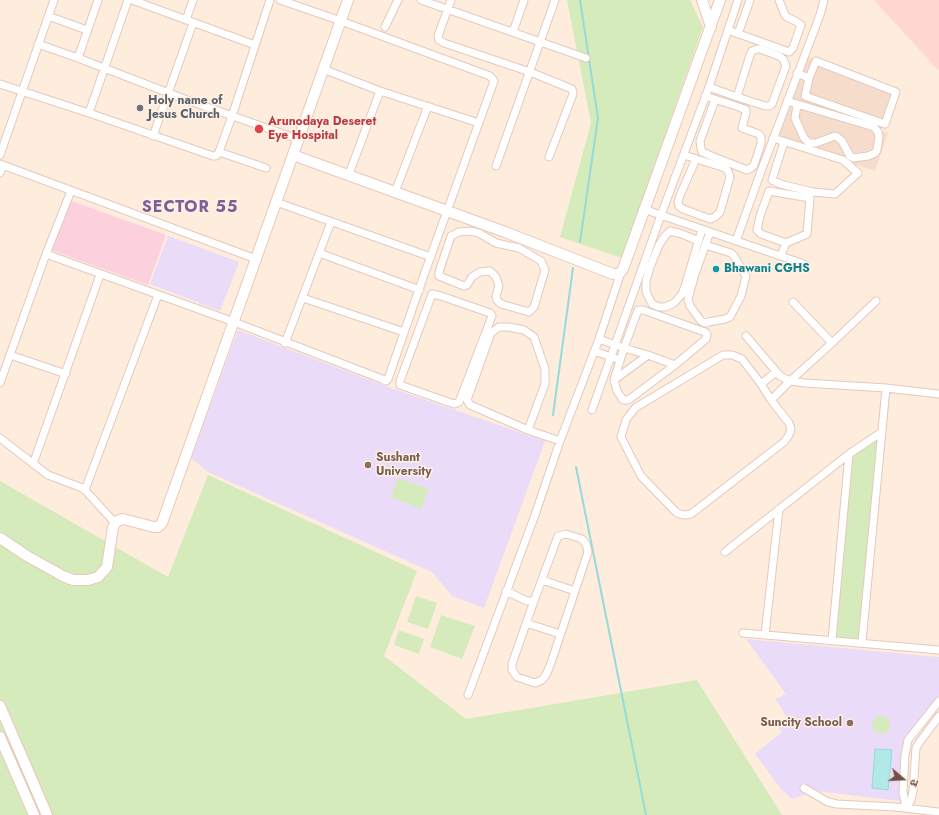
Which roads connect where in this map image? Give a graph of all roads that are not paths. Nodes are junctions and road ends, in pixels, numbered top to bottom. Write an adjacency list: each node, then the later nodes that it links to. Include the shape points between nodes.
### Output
1 (54, 0): 21 (street)
2 (98, 0): 27 (street)
3 (128, 0): 36 (street)
4 (132, 0): 22 (street)
5 (192, 0): 22 (street)
6 (270, 0): 33 (street)
7 (280, 0): 23 (street)
8 (348, 0): 23 (street)
9 (398, 0): 25 (street)
10 (421, 0): 20 (street)
11 (451, 0): 20 (street)
12 (524, 0): 29 (street)
13 (555, 0): 31 (street)
14 (702, 0): 26 (street)
15 (720, 0): 26 (street)
16 (738, 0): 28 (street)
17 (750, 0): 30 (street)
18 (779, 0): 30 (street, via 785,15 801,25 793,48 789,52)
19 (824, 0): 39 (street)
20 (448, 9): 29 (street); 38 (street, via 438,36 439,40)
21 (48, 16): 27 (street); 32 (street)
22 (186, 20): 24 (street)
23 (341, 21): 37 (street); 54 (street, via 492,78 493,84)
24 (194, 23): 33 (street); 45 (street)
25 (385, 27)
26 (711, 27): 73 (street)
27 (87, 30): 34 (street)
28 (728, 30): 30 (street); 42 (street)
29 (513, 32): 31 (street)
30 (738, 34)
31 (541, 41): 35 (street); 38 (street)
32 (38, 44): 34 (street); 43 (street)
33 (255, 45): 53 (street)
34 (78, 58): 36 (street)
35 (586, 58)
36 (104, 68): 45 (street); 52 (street)
37 (323, 69): 44 (street); 57 (street)
38 (530, 72): 63 (street, via 572,89 573,94); 66 (street)
39 (797, 74): 40 (street); 49 (street)
40 (809, 78): 40 (street, via 805,96 885,124 896,92 816,61)
41 (0, 84): 43 (street)
42 (709, 87): 46 (street); 47 (street)
43 (23, 91): 52 (street); 60 (street)
44 (380, 91): 51 (street); 69 (street)
45 (168, 93): 53 (street); 55 (street)
46 (705, 96): 48 (street); 62 (street)
47 (737, 97): 47 (street, via 765,106 772,104 786,66 783,60 760,49 752,51)
48 (715, 100): 48 (street, via 746,110 742,128 761,137 754,164 747,170 705,154 701,149 700,141)
49 (787, 101): 50 (street); 56 (street)
50 (797, 105): 50 (street, via 795,118 804,138 810,143 837,137 853,158 868,156 877,150 879,138 874,128)
51 (428, 106): 54 (street); 71 (street)
52 (89, 112): 55 (street)
53 (232, 116): 57 (street); 59 (street)
54 (479, 123): 74 (street)
55 (153, 136): 59 (street, via 213,156)
56 (773, 138): 58 (street); 80 (street)
57 (298, 139): 61 (street)
58 (784, 142): 58 (street, via 772,180 780,184 835,194 858,173 843,160)
59 (219, 152): 67 (street)
60 (0, 155)
61 (293, 155): 69 (street); 72 (street)
62 (684, 155): 64 (street); 75 (street)
63 (549, 157)
64 (696, 159): 64 (street, via 725,168 730,177 720,212 710,220 679,206 678,202)
65 (1, 165): 68 (street); 70 (street)
66 (496, 166)
67 (266, 168)
68 (0, 173)
69 (348, 174): 71 (street)
70 (71, 191): 86 (street); 89 (street)
71 (395, 192): 74 (street)
72 (276, 202): 76 (street); 89 (street)
73 (643, 209): 75 (street); 91 (street)
74 (447, 211): 78 (street); 88 (street)
75 (661, 215): 77 (street); 106 (street)
76 (331, 222): 85 (street); 88 (street)
77 (702, 230): 79 (street); 82 (street)
78 (504, 231): 81 (street); 84 (street); 91 (street, via 613,274)
79 (710, 232): 80 (street); 82 (street)
80 (736, 241): 87 (street)
81 (496, 243): 84 (street); 84 (street, via 470,231 451,236 439,276 464,286 480,272 490,271 496,277 499,286 496,296 500,304 529,312 534,307 545,270 541,261 519,248)
82 (702, 243): 82 (street, via 682,294 674,303 665,307 652,304 646,292 646,281 664,236 670,231); 82 (street, via 688,299 690,306 705,323 730,317 741,296 746,276 731,253)
83 (786, 243): 83 (street, via 761,234 757,230 769,191 810,198 807,234); 87 (street)
84 (504, 245)
85 (319, 253): 93 (street); 95 (street)
86 (46, 254): 92 (street); 109 (street)
87 (781, 256): 90 (street)
88 (431, 257): 93 (street)
89 (256, 259): 98 (street)
90 (804, 264)
91 (620, 272): 102 (street)
92 (100, 275): 94 (street); 115 (street)
93 (420, 290): 100 (street)
94 (158, 295): 98 (street); 130 (street)
95 (303, 298): 100 (street); 103 (street)
96 (876, 301): 105 (street)
97 (793, 302): 105 (street)
98 (234, 322): 103 (street); 132 (street, via 162,523 158,527 123,519)
99 (417, 333): 100 (street); 104 (street); 104 (street, via 432,294 490,313 492,316 459,402 454,404 400,384)
100 (404, 334): 103 (street, via 386,381); 104 (street)
101 (746, 336): 114 (street)
102 (599, 339): 106 (street); 108 (street)
103 (285, 343)
104 (414, 343)
105 (832, 343): 117 (street)
106 (614, 344): 107 (street); 111 (street)
107 (624, 348): 110 (street); 112 (street); 113 (street, via 639,309 705,332 706,339)
108 (594, 351): 111 (street); 127 (street)
109 (10, 355): 115 (street); 118 (street)
110 (648, 355): 113 (street); 116 (street)
111 (610, 357): 112 (street); 123 (street)
112 (620, 360): 116 (street)
113 (675, 365): 116 (street, via 628,400 621,398)
114 (776, 372): 117 (street); 119 (street)
115 (66, 374): 129 (street)
116 (614, 380)
117 (790, 380): 120 (street); 122 (street)
118 (0, 383)
119 (761, 384): 122 (street); 122 (street, via 742,359 723,355 635,408 626,420 621,437 640,476 676,512 691,514 790,435 789,423)
120 (886, 388): 121 (street); 125 (street)
121 (939, 394)
122 (771, 400)
123 (592, 410)
124 (528, 430): 124 (street, via 545,384 545,369 534,337 524,330 499,327 491,333 466,400 470,405); 127 (street)
125 (882, 432): 128 (street); 144 (street)
126 (0, 438): 129 (street)
127 (560, 441): 136 (street)
128 (849, 454): 131 (street); 143 (street)
129 (33, 464): 130 (street, via 48,475)
130 (85, 490): 132 (street)
131 (779, 509): 134 (street); 142 (street)
132 (115, 523): 133 (street, via 107,567 98,577 88,580 73,580 62,576)
133 (0, 538)
134 (725, 552)
135 (542, 580): 137 (street); 137 (street, via 558,536 566,534 582,539 588,552); 138 (street)
136 (506, 591): 138 (street, via 527,601); 146 (street)
137 (574, 591): 141 (street)
138 (534, 601): 139 (street)
139 (526, 623): 141 (street); 141 (street, via 512,670 517,677 535,683 546,675)
140 (743, 633): 142 (street)
141 (560, 634)
142 (765, 635): 143 (street)
143 (832, 640): 144 (street)
144 (862, 642): 145 (street)
145 (939, 650)
146 (468, 695)
147 (939, 701): 152 (street, via 908,740 903,792)
148 (0, 706): 155 (street)
149 (939, 716): 152 (street, via 916,748 913,791)
150 (0, 737): 154 (street)
151 (804, 788): 152 (street, via 833,803)
152 (905, 812): 153 (street)
153 (939, 812)
154 (34, 815)
155 (47, 815)

